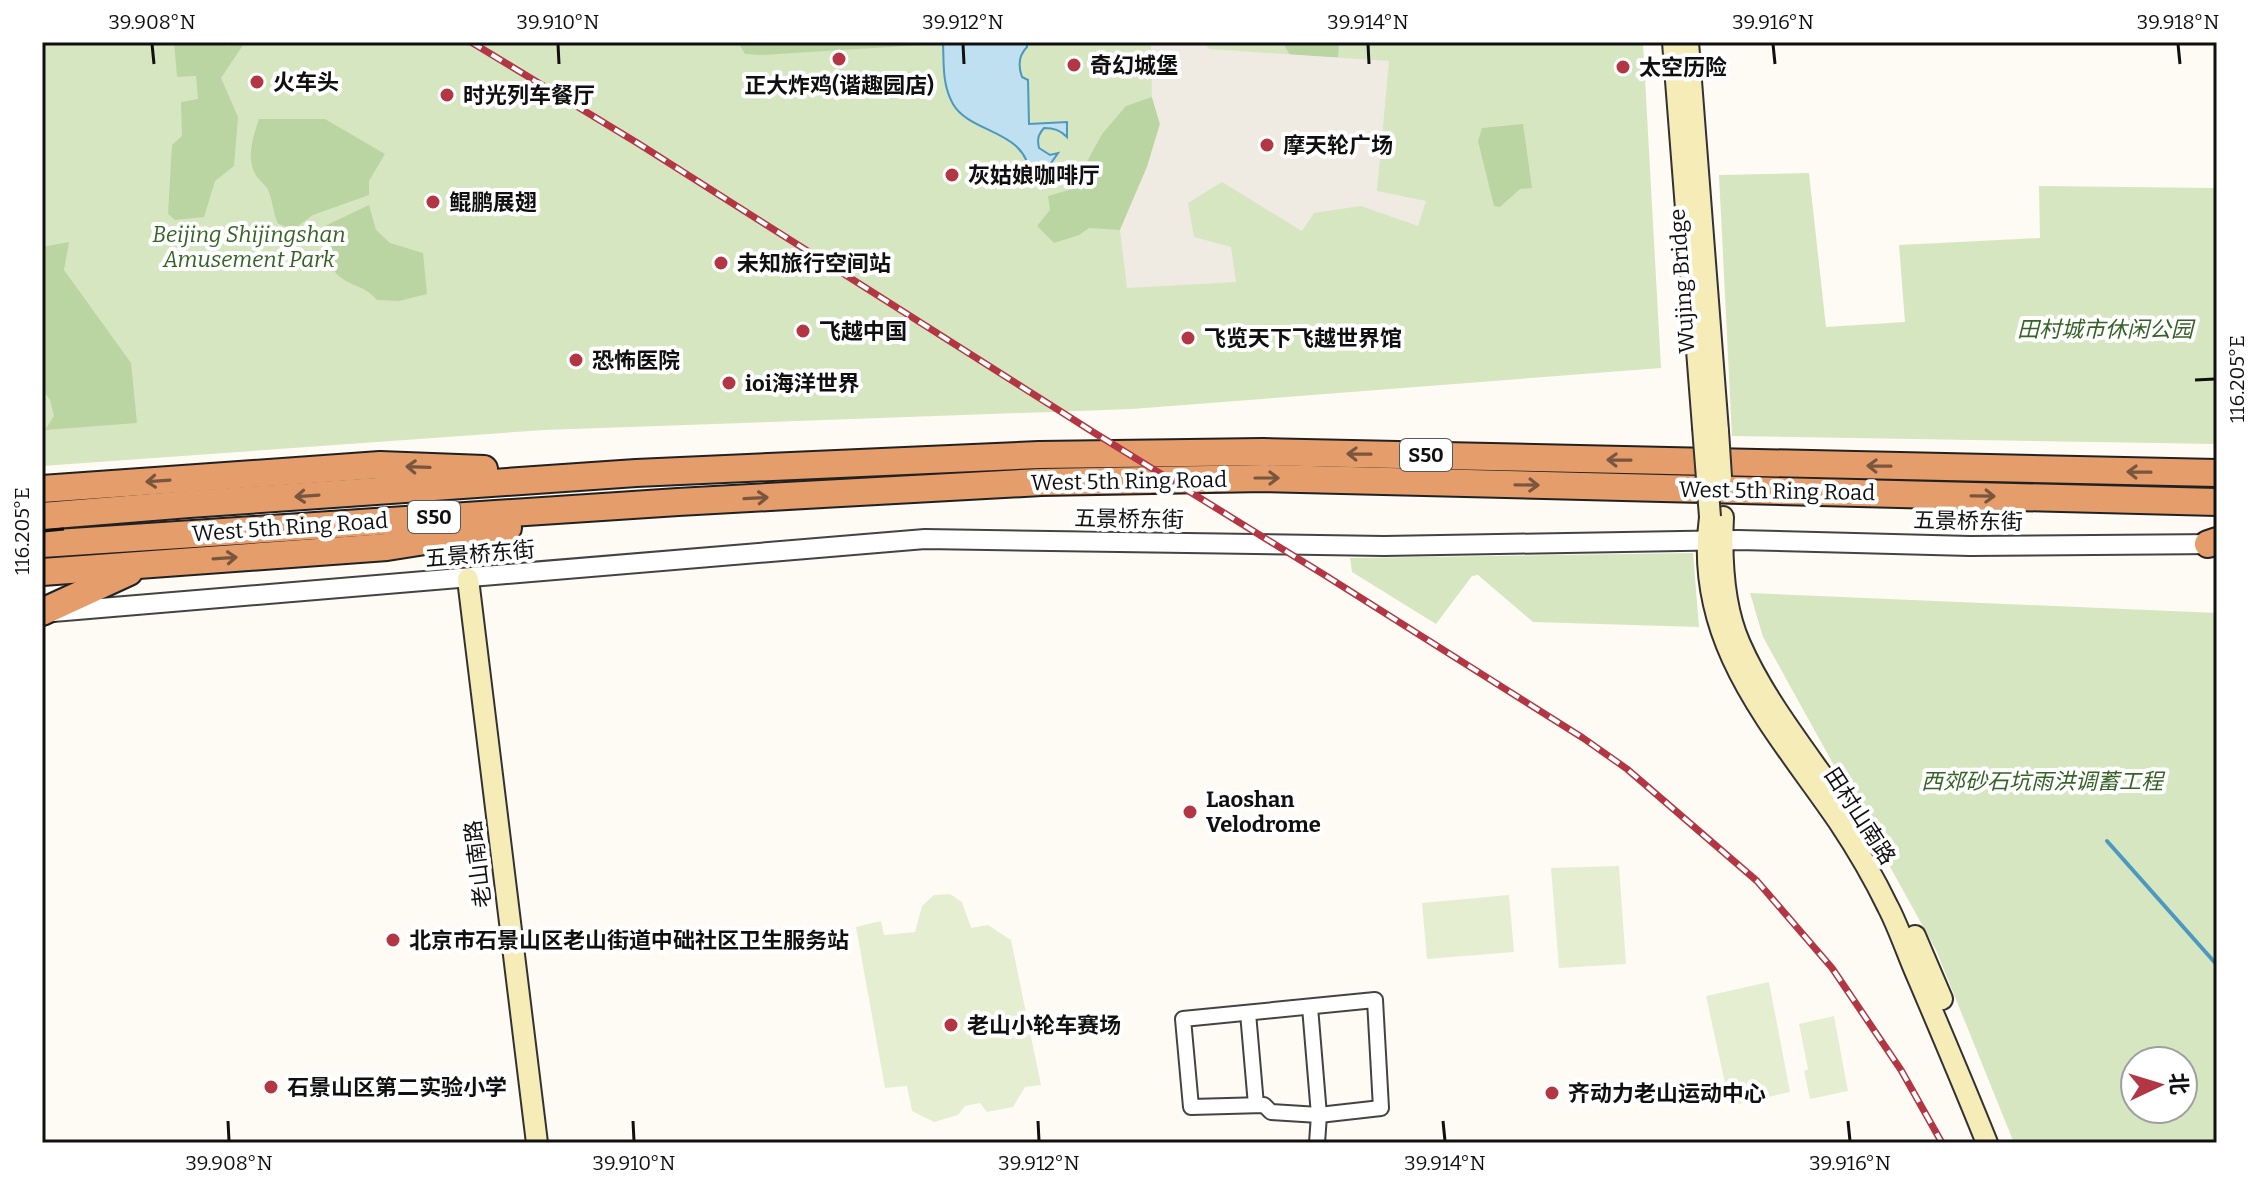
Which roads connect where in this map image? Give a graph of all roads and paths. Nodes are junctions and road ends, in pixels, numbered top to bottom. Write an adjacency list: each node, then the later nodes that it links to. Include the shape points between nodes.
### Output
1 (1673, 42): 3 (main road, Wujing Bridge)
2 (1688, 42): 3 (main road, Wujing Bridge)
3 (1710, 429): 10 (main road, Wujing Bridge, bridge)
4 (636, 473): 5 (highway, West 5th Ring Road / S50, one-way to 4, via 1263,452 1039,455); 6 (highway, one-way to 6, via 380,465); 9 (highway, West 5th Ring Road / S50, one-way to 9)
5 (2217, 473)
6 (42, 489)
7 (678, 502): 8 (highway, West 5th Ring Road / S50, one-way to 8, via 1041,482 1265,478); 13 (highway, West 5th Ring Road / S50); 14 (highway, one-way to 7, via 387,547)
8 (2217, 502)
9 (42, 516)
10 (1716, 517): 11 (main road, 田村山南路)
11 (1714, 541): 12 (street, 五景桥东街); 16 (street, 五景桥东街, via 1384,546 925,539); 24 (main road, 田村山南路, via 1715,609 1726,646 1768,723 1840,823 1890,909); 25 (main road, 田村山南路, via 1739,643 1761,686 1846,808 1899,898)
12 (2214, 543)
13 (42, 544)
14 (147, 564): 15 (highway); 17 (highway)
15 (42, 572)
16 (468, 579): 17 (street, 五景桥东街); 22 (main road, 老山南路)
17 (42, 613)
18 (1310, 1007): 19 (street); 21 (street); 21 (street, via 1375,1000 1381,1108)
19 (1248, 1013): 20 (street); 20 (street, via 1183,1019 1191,1107)
20 (1256, 1105): 21 (street, via 1271,1112)
21 (1319, 1115): 23 (street)
22 (537, 1143)
23 (1317, 1143)
24 (1987, 1143)
25 (2001, 1143)

